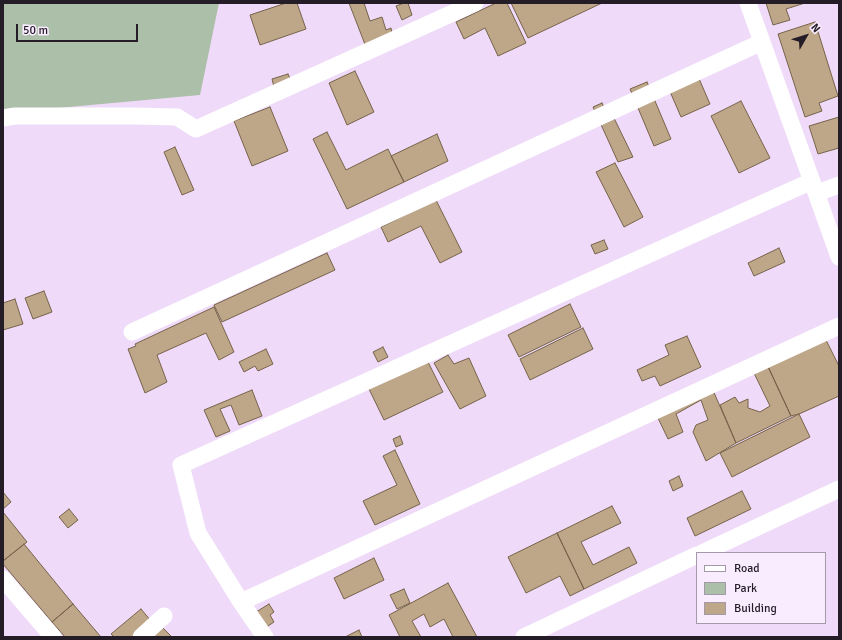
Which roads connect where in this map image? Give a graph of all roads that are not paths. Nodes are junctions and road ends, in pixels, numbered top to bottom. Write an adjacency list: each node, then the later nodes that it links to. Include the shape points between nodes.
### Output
1 (475, 3): 4 (street, via 196,129 177,117)
2 (748, 3): 3 (street)
3 (762, 42): 6 (street); 9 (street)
4 (3, 118)
5 (839, 185): 6 (street)
6 (814, 187): 7 (street); 14 (street, via 181,465 198,533)
7 (839, 256)
8 (839, 326): 14 (street)
9 (132, 332)
10 (839, 488): 11 (street)
11 (704, 552)
12 (696, 556): 19 (street)
13 (3, 580): 16 (street)
14 (241, 602): 18 (street)
15 (164, 616): 17 (street)
16 (53, 637)
17 (141, 637)
18 (266, 637)
19 (524, 637)

